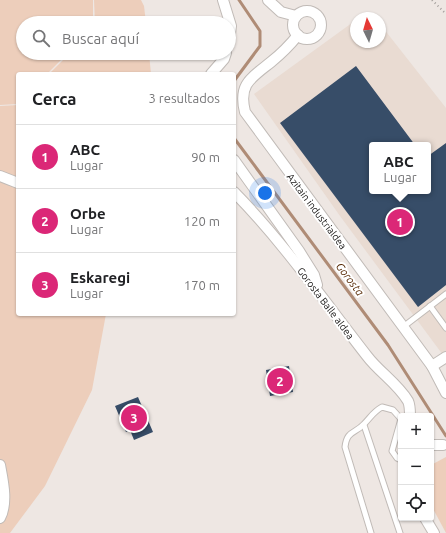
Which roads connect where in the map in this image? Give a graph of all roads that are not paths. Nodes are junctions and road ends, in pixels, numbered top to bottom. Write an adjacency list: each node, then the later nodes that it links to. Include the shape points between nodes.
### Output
1 (223, 0): 3 (street)
2 (268, 0): 4 (street, via 281,12)
3 (228, 16)
4 (296, 16): 5 (street, via 293,26); 5 (street, via 304,10 315,12 322,26 317,35 309,39)
5 (298, 35): 15 (street, Azitain industrialdea, via 285,50 246,84 242,92 244,112)
6 (223, 60): 7 (street)
7 (213, 72)
8 (236, 163): 12 (street, via 299,251 314,275)
9 (0, 176): 10 (street)
10 (16, 182)
11 (236, 194): 12 (street, Gorosta Balle aldea)
12 (320, 292): 20 (street, Gorosta Balle aldea, via 382,374 400,389 409,403)
13 (446, 294): 14 (lane)
14 (430, 306): 15 (lane); 16 (lane)
15 (403, 327): 18 (street, Azitain industrialdea)
16 (446, 328)
17 (446, 357): 18 (street)
18 (432, 366): 19 (street, Azitain industrialdea)
19 (446, 393)
20 (410, 413)
21 (364, 425): 24 (lane, via 372,412 382,407 393,410 401,418 394,436 392,451); 28 (lane, via 351,433 346,439 345,447); 29 (lane)
22 (434, 445): 23 (street)
23 (443, 445)
24 (398, 458)
25 (0, 465): 26 (street, via 4,488)
26 (0, 518)
27 (427, 521): 30 (street)
28 (371, 533)
29 (400, 533)
30 (434, 533)

